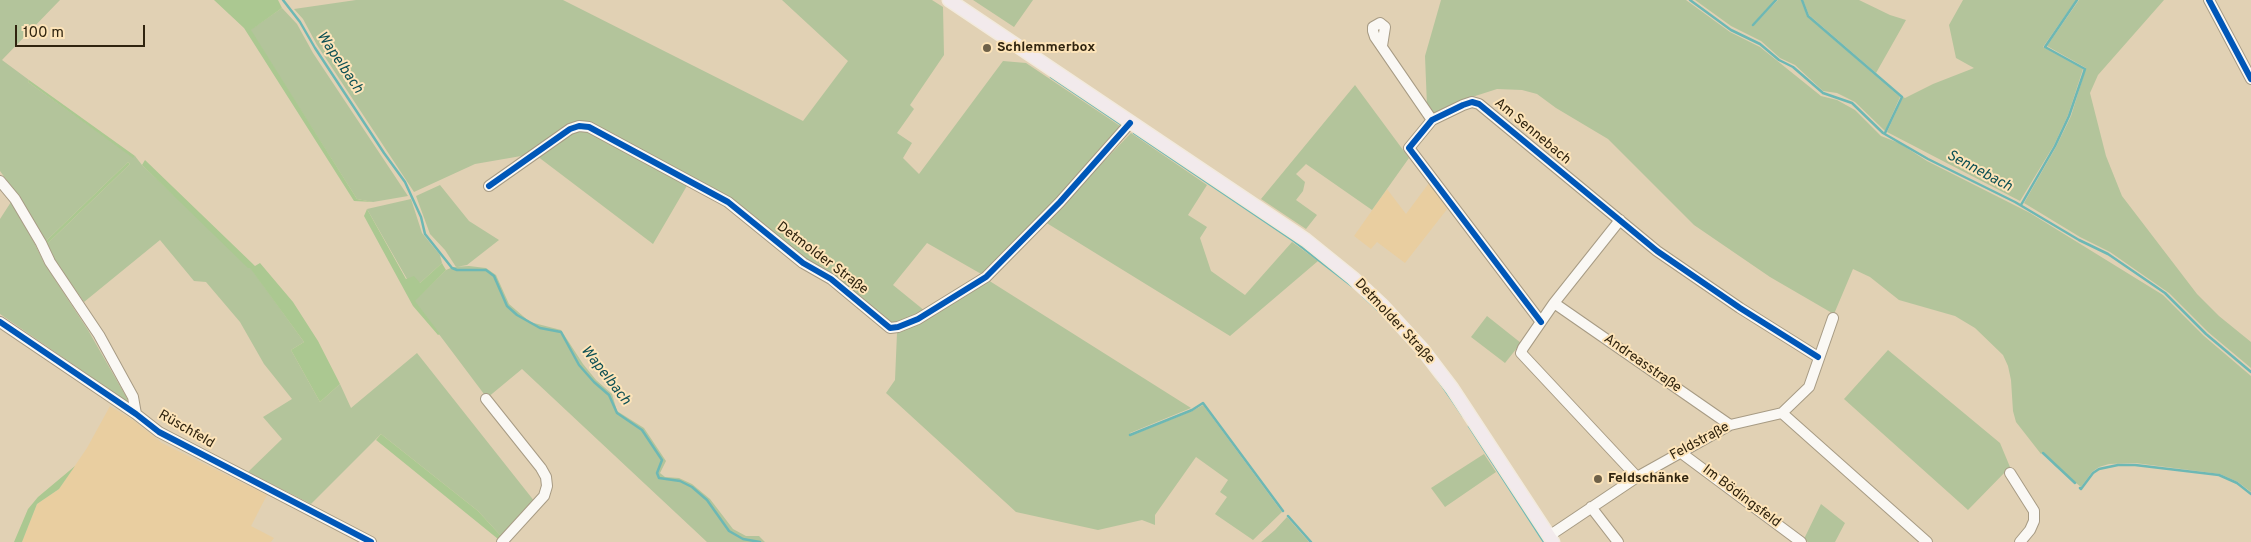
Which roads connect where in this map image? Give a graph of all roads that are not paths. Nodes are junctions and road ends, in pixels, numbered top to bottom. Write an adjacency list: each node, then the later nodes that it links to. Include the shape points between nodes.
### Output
1 (949, 0): 6 (main road, Detmolder Straße)
2 (2209, 0): 4 (street)
3 (1382, 46): 5 (street)
4 (2251, 79)
5 (1432, 120): 9 (street, Am Sennebach, via 1463,105 1479,104); 13 (street, Am Sennebach, via 1408,148)
6 (1130, 123): 8 (street, Detmolder Straße, via 1060,202 986,277 918,319 890,328 728,202 589,127 570,129); 23 (main road, Detmolder Straße, via 1306,240 1383,306 1452,388)
7 (0, 181): 17 (street, Rüschfeld, via 15,199 50,262 99,335 133,397)
8 (489, 186)
9 (1620, 220): 10 (street); 14 (street, Am Sennebach, via 1658,251 1740,308)
10 (1554, 303): 13 (street); 18 (street, Andreasstraße)
11 (1833, 318): 14 (street)
12 (0, 322): 17 (street, Rüschfeld)
13 (1541, 322): 21 (street, via 1523,348 1524,358)
14 (1818, 357): 16 (street, via 1809,387)
15 (486, 399): 25 (street, via 546,477 544,496)
16 (1782, 413): 18 (street, Feldstraße); 28 (street)
17 (136, 414): 24 (street, Rüschfeld, via 159,432)
18 (1730, 425): 19 (street, Feldstraße)
19 (1680, 452): 21 (street, Feldstraße); 27 (street, Im Bödingsfeld)
20 (2010, 472): 29 (street, via 2034,511 2034,523)
21 (1637, 477): 22 (street, Feldstraße)
22 (1591, 507): 23 (street, Feldstraße); 26 (street)
23 (1551, 539)
24 (371, 542)
25 (502, 542)
26 (1618, 542)
27 (1801, 542)
28 (1927, 542)
29 (2020, 542)

